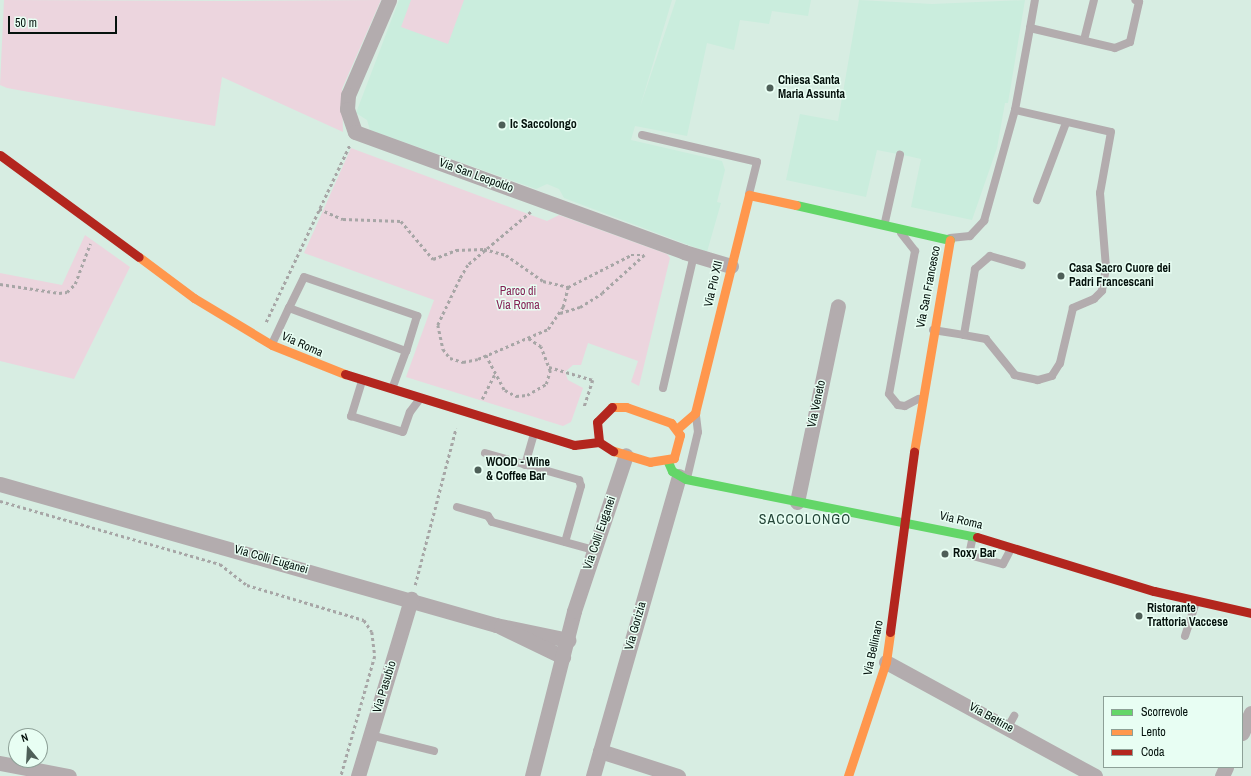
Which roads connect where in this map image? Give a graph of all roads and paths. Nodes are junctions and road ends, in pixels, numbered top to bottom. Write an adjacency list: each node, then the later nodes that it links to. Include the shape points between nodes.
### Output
1 (389, 0): 9 (street, via 348,95 347,109)
2 (1036, 0): 5 (lane)
3 (1094, 0): 6 (lane)
4 (1136, 0): 6 (lane, via 1139,2 1130,42 1115,48)
5 (1030, 28): 6 (lane); 7 (lane)
6 (1084, 40)
7 (1015, 110): 8 (lane); 22 (lane, via 984,220 970,236)
8 (1066, 123): 16 (lane); 37 (lane, via 1111,132 1100,193 1106,268 1102,291 1094,299 1073,308 1060,363 1052,376 1038,380 1015,375 986,339)
9 (355, 132): 17 (street, Via San Leopoldo); 18 (path)
10 (642, 135): 15 (lane, Via Pio XII, via 757,162)
11 (0, 155): 14 (main road, Via Roma)
12 (900, 155): 19 (lane)
13 (0, 164): 14 (main road, Via Roma)
14 (34, 180): 39 (main road, Via Roma, via 194,298)
15 (749, 195): 19 (main road, Via San Francesco); 29 (main road, Via Pio XII)
16 (1037, 200)
17 (544, 201): 23 (street, Via San Leopoldo); 24 (path)
18 (319, 209): 24 (path, via 343,219 401,221 433,259 456,250); 35 (path)
19 (889, 224): 20 (main road, Via San Francesco); 25 (lane)
20 (936, 235): 22 (main road, Via San Francesco); 25 (lane)
21 (94, 236): 30 (path, via 75,284 67,292 59,294)
22 (950, 238): 36 (main road, Via San Francesco)
23 (650, 240): 26 (street, Via San Leopoldo); 27 (path)
24 (489, 250): 31 (path, via 506,255 543,281); 41 (path, via 468,265 438,325 443,349 450,358 463,362)
25 (915, 251): 47 (lane, via 889,394 898,405 905,406)
26 (689, 254): 29 (street, Via San Leopoldo); 45 (lane)
27 (644, 255): 31 (path, via 631,255); 34 (path, via 602,293 580,307)
28 (1022, 265): 37 (lane, via 990,256 974,269)
29 (731, 266): 51 (main road, Via Pio XII)
30 (0, 284)
31 (568, 287): 34 (path)
32 (838, 306): 63 (street, Via Veneto)
33 (289, 308): 39 (lane); 40 (lane); 40 (lane, via 304,277 417,316)
34 (560, 313): 38 (path, via 548,329)
35 (263, 327)
36 (932, 330): 37 (lane); 47 (main road, Via San Francesco)
37 (964, 335)
38 (526, 338): 41 (path); 42 (path, via 541,347)
39 (272, 344): 44 (main road, Via Roma)
40 (406, 351): 46 (lane)
41 (486, 355): 43 (path)
42 (549, 367): 43 (path, via 546,384 527,395 516,396 505,390); 50 (path, via 593,380)
43 (494, 375): 49 (path)
44 (362, 381): 46 (main road, Via Roma); 48 (lane, via 352,416 403,432 410,412)
45 (663, 388)
46 (392, 390): 48 (main road, Via Roma)
47 (921, 397): 65 (main road, Via San Francesco)
48 (420, 399): 54 (main road, Via Roma)
49 (479, 404)
50 (583, 412)
51 (695, 412): 53 (main road); 60 (lane, Via Pio XII, via 698,432)
52 (457, 422): 70 (path)
53 (678, 428): 55 (main road, via 665,419 626,407 612,407 597,422); 58 (main road, via 679,448)
54 (534, 433): 55 (main road, Via Roma, via 584,446); 59 (lane)
55 (599, 442): 57 (main road)
56 (485, 453): 59 (lane)
57 (624, 460): 58 (main road); 69 (street, Via Colli Euganei)
58 (668, 462): 60 (main road)
59 (525, 465): 67 (lane, via 579,480 581,486)
60 (683, 477): 63 (main road, Via Roma); 84 (street, Via Gorizia)
61 (0, 484): 70 (street, Via Colli Euganei)
62 (0, 501): 87 (path, via 220,564 247,585 364,620 372,632 375,656)
63 (797, 502): 65 (main road, Via Roma)
64 (457, 507): 67 (lane, via 488,516 492,522)
65 (904, 521): 66 (main road, Via Roma); 79 (main road, Via Bellinaro)
66 (973, 536): 68 (main road, Via Roma); 68 (lane, via 969,555 1003,564)
67 (565, 542): 69 (lane)
68 (1012, 546): 71 (main road, Via Roma)
69 (594, 550): 72 (street, Via Colli Euganei)
70 (411, 599): 74 (street, Via Colli Euganei); 82 (street, Via Pasubio)
71 (1196, 601): 73 (main road, Via Roma); 76 (lane)
72 (574, 611): 75 (street, Via Colli Euganei, via 558,628); 77 (street, Via Colli Euganei)
73 (1251, 613)
74 (496, 625): 75 (street, Via Colli Euganei); 78 (street)
75 (543, 632): 77 (street, Via Colli Euganei)
76 (1185, 636)
77 (568, 640): 78 (street, Via Colli Euganei)
78 (563, 657): 89 (street)
79 (886, 662): 92 (main road, Via Bellinaro); 93 (street, Via Bettine, via 1011,721)
80 (1251, 713): 81 (street)
81 (1243, 731)
82 (370, 735): 83 (lane); 88 (street, Via Pasubio)
83 (434, 751)
84 (600, 752): 90 (street, Via Gorizia); 91 (street)
85 (0, 763): 86 (street)
86 (69, 776)
87 (341, 776)
88 (358, 776)
89 (532, 776)
90 (593, 776)
91 (678, 776)
92 (848, 776)
93 (1095, 776)

